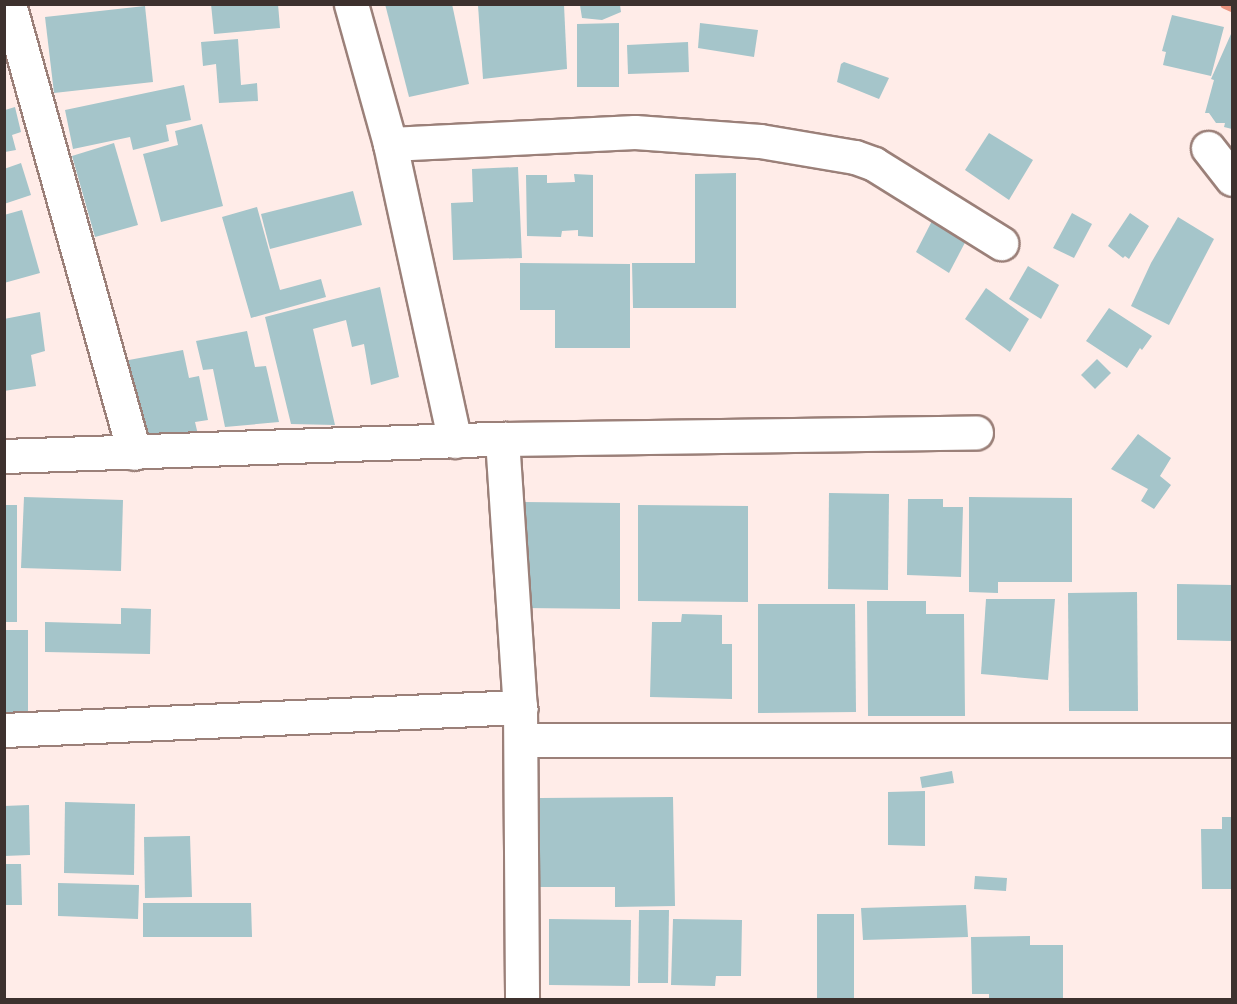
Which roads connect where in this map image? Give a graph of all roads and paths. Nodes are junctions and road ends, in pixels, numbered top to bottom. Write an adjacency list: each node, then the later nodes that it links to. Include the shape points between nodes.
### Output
1 (9, 4): 10 (street)
2 (351, 4): 3 (street)
3 (390, 144): 6 (street, via 635,132 760,141 864,160); 9 (street)
4 (1208, 148): 5 (street)
5 (1233, 179)
6 (1001, 243)
7 (976, 432): 8 (street)
8 (502, 439): 9 (street); 12 (street)
9 (455, 441): 10 (street)
10 (134, 453): 11 (street)
11 (4, 456)
12 (520, 707): 13 (street); 14 (street)
13 (4, 730)
14 (520, 740): 15 (street); 16 (street)
15 (1233, 740)
16 (522, 999)

